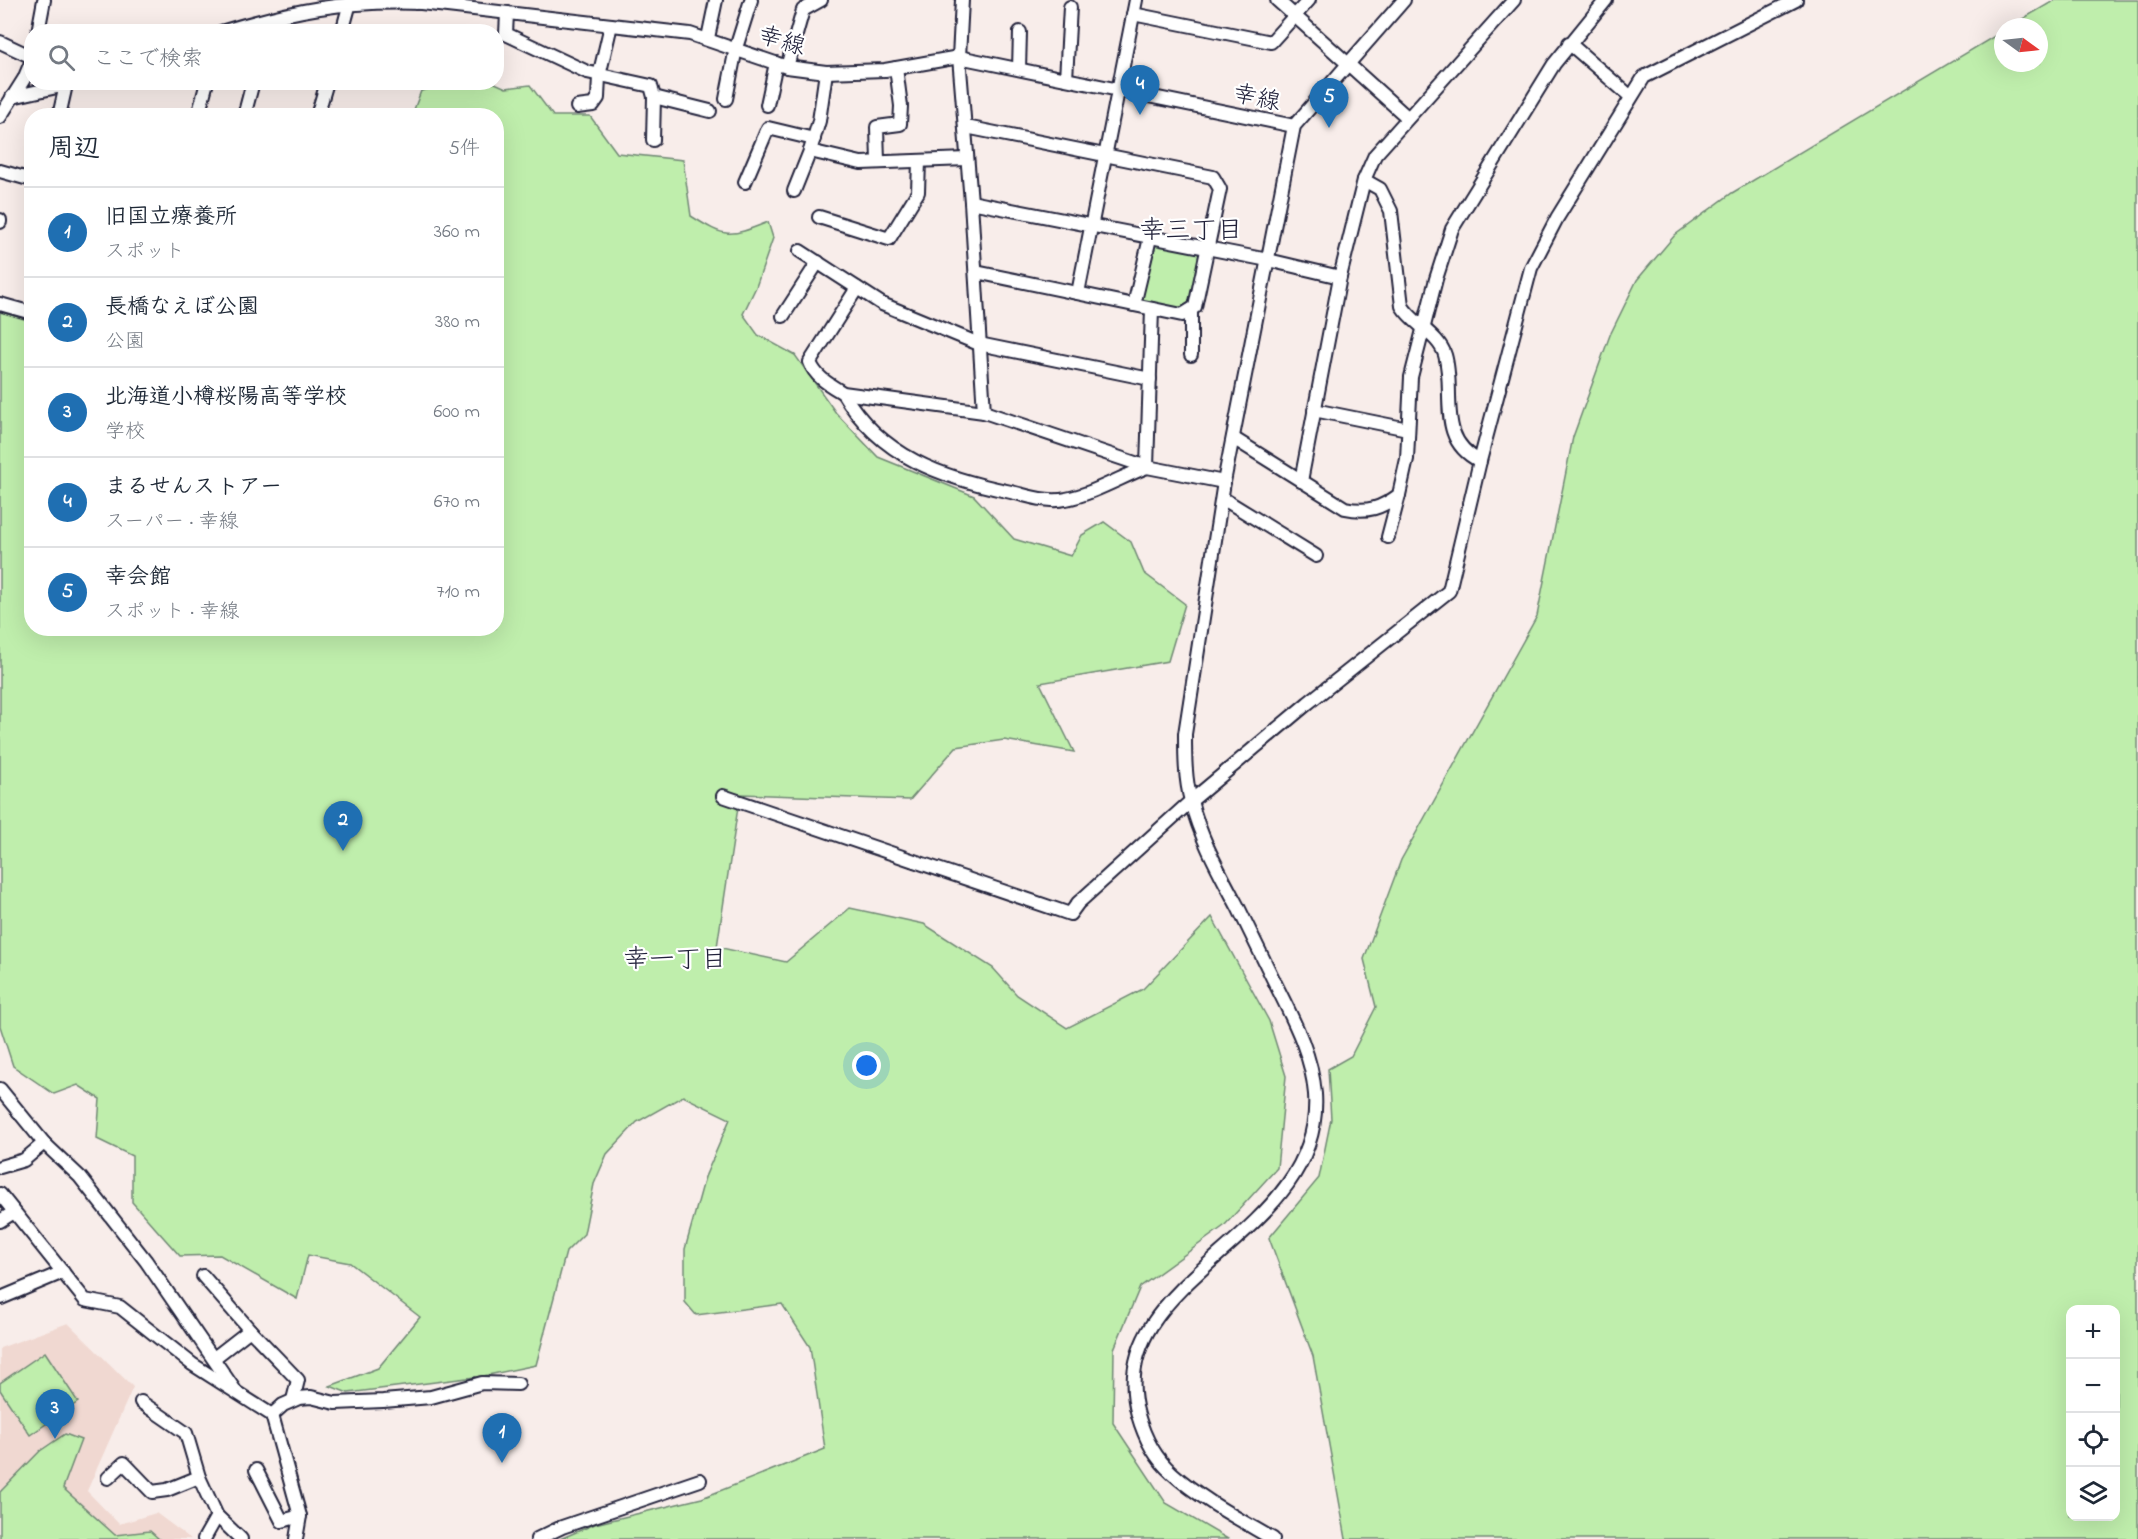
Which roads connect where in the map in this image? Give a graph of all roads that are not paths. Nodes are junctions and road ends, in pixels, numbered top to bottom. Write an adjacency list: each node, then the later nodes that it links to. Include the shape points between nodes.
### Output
1 (44, 0): 21 (street)
2 (716, 0): 27 (street)
3 (751, 0): 30 (street)
4 (821, 0): 34 (street, via 803,10)
5 (962, 0): 32 (street)
6 (1136, 0): 18 (street)
7 (1277, 0): 19 (street)
8 (1309, 0): 19 (street)
9 (1404, 0): 33 (street)
10 (1514, 0): 59 (street)
11 (1606, 0): 29 (street)
12 (1796, 0): 15 (street)
13 (332, 2): 14 (street, 幸線); 20 (street, 幸線)
14 (350, 3): 17 (street, 幸線, via 421,3); 24 (street)
15 (1776, 5): 49 (street, via 1644,77)
16 (1070, 7): 40 (street)
17 (507, 13): 25 (street, 幸線); 38 (street, via 506,34)
18 (1133, 14): 19 (street, via 1271,42); 41 (street)
19 (1295, 16): 33 (street)
20 (270, 17): 22 (street, 幸線); 23 (street)
21 (40, 24)
22 (247, 24)
23 (269, 24)
24 (344, 24)
25 (611, 25): 27 (street, 幸線); 38 (street)
26 (1020, 32): 36 (street)
27 (708, 38): 30 (street, 幸線)
28 (0, 42): 31 (street)
29 (1569, 43): 49 (street); 91 (street, via 1452,229)
30 (736, 48): 34 (street, 幸線); 50 (street)
31 (24, 55)
32 (959, 57): 35 (street, 幸線); 36 (street, 幸線); 61 (street)
33 (1348, 63): 59 (street); 60 (street)
34 (782, 65): 37 (street, 幸線); 51 (street)
35 (897, 68): 37 (street, 幸線); 67 (street, via 900,124 878,127)
36 (1019, 69): 40 (street, 幸線)
37 (826, 72): 63 (street)
38 (599, 76): 48 (street, via 651,86); 52 (street, via 598,98 593,105)
39 (24, 79): 47 (street)
40 (1066, 79): 41 (street, 幸線)
41 (1117, 89): 60 (street, 幸線); 64 (street)
42 (44, 90): 47 (street)
43 (65, 90): 53 (street)
44 (205, 90): 54 (street)
45 (251, 90): 55 (street)
46 (325, 90): 56 (street)
47 (12, 97): 58 (street)
48 (654, 97): 57 (street); 62 (street)
49 (1631, 97): 100 (street, via 1531,268)
50 (726, 99)
51 (766, 105)
52 (577, 106)
53 (61, 108)
54 (200, 108)
55 (246, 108)
56 (321, 108)
57 (710, 111)
58 (0, 117)
59 (1407, 117): 70 (street, via 1375,154)
60 (1294, 126): 79 (street)
61 (966, 128): 64 (street); 65 (street)
62 (652, 140)
63 (812, 145): 67 (street, via 861,163); 71 (street, via 768,128); 72 (street)
64 (1104, 155): 75 (street); 77 (street, via 1213,177 1220,189)
65 (967, 159): 66 (street); 73 (street)
66 (919, 161): 67 (street); 74 (street, via 918,192 889,239)
67 (878, 162)
68 (0, 171): 69 (street)
69 (24, 178)
70 (1364, 180): 82 (street); 91 (street, via 1380,189 1387,200 1402,306)
71 (745, 182)
72 (794, 191)
73 (972, 202): 75 (street); 81 (street)
74 (819, 217)
75 (1091, 226): 76 (street); 84 (street)
76 (1150, 238): 77 (street); 86 (street)
77 (1208, 249): 79 (street); 88 (street, via 1196,307)
78 (800, 251): 80 (street)
79 (1268, 260): 82 (street); 99 (street)
80 (818, 262): 83 (street); 90 (street)
81 (976, 272): 84 (street); 92 (street)
82 (1340, 277): 96 (street)
83 (857, 288): 92 (street, via 882,304); 95 (street, via 810,362 812,369)
84 (1078, 293): 86 (street)
85 (0, 304): 89 (street)
86 (1134, 305): 87 (street)
87 (1152, 309): 88 (street, via 1182,315); 94 (street)
88 (1191, 310): 93 (street)
89 (24, 311)
90 (783, 316)
91 (1423, 330): 98 (street, via 1411,377); 100 (street, via 1445,355 1452,431 1465,451)
92 (979, 344): 94 (street); 97 (street)
93 (1191, 355)
94 (1150, 379): 101 (street)
95 (843, 393): 97 (street); 101 (street, via 852,409 888,444 931,470 978,485 1052,501 1067,499)
96 (1314, 410): 98 (street); 102 (street)
97 (984, 412): 101 (street)
98 (1408, 429): 104 (street)
99 (1233, 438): 102 (street); 103 (street)
100 (1480, 461): 109 (street, via 1449,591)
101 (1147, 467): 103 (street)
102 (1301, 481): 104 (street, via 1346,508 1360,511 1379,508)
103 (1224, 482): 105 (street)
104 (1399, 495): 106 (street)
105 (1222, 498): 107 (street); 109 (street, via 1188,703 1185,761)
106 (1388, 537)
107 (1316, 556)
108 (723, 796): 109 (street, via 1070,914)
109 (1191, 801): 136 (street, via 1217,868 1297,1028 1310,1061 1315,1109 1306,1151 1286,1189 1182,1287 1150,1326 1136,1366 1134,1388 1142,1429 1161,1461 1188,1485)
110 (0, 1089): 111 (street)
111 (44, 1143): 112 (street, via 24,1160); 120 (street, via 80,1177 146,1261)
112 (0, 1167)
113 (0, 1194): 114 (street)
114 (14, 1212): 115 (street); 116 (street)
115 (0, 1221)
116 (63, 1272): 118 (street); 122 (street, via 85,1300 120,1307)
117 (203, 1276): 119 (street)
118 (1, 1298)
119 (250, 1330): 120 (street); 123 (street, via 298,1380)
120 (214, 1358): 122 (street)
121 (518, 1384): 123 (street, via 482,1383 431,1397 383,1401 335,1403 311,1397)
122 (236, 1393): 125 (street)
123 (293, 1400): 125 (street)
124 (141, 1402): 127 (street, via 186,1433)
125 (272, 1415): 131 (street)
126 (256, 1470): 131 (street, via 282,1521)
127 (199, 1477): 128 (street, via 152,1492 124,1463); 130 (street)
128 (108, 1478)
129 (700, 1480): 135 (street)
130 (217, 1516): 132 (street); 133 (street)
131 (300, 1516): 134 (street)
132 (204, 1539)
133 (242, 1539)
134 (296, 1539)
135 (537, 1539)
136 (1273, 1539)

